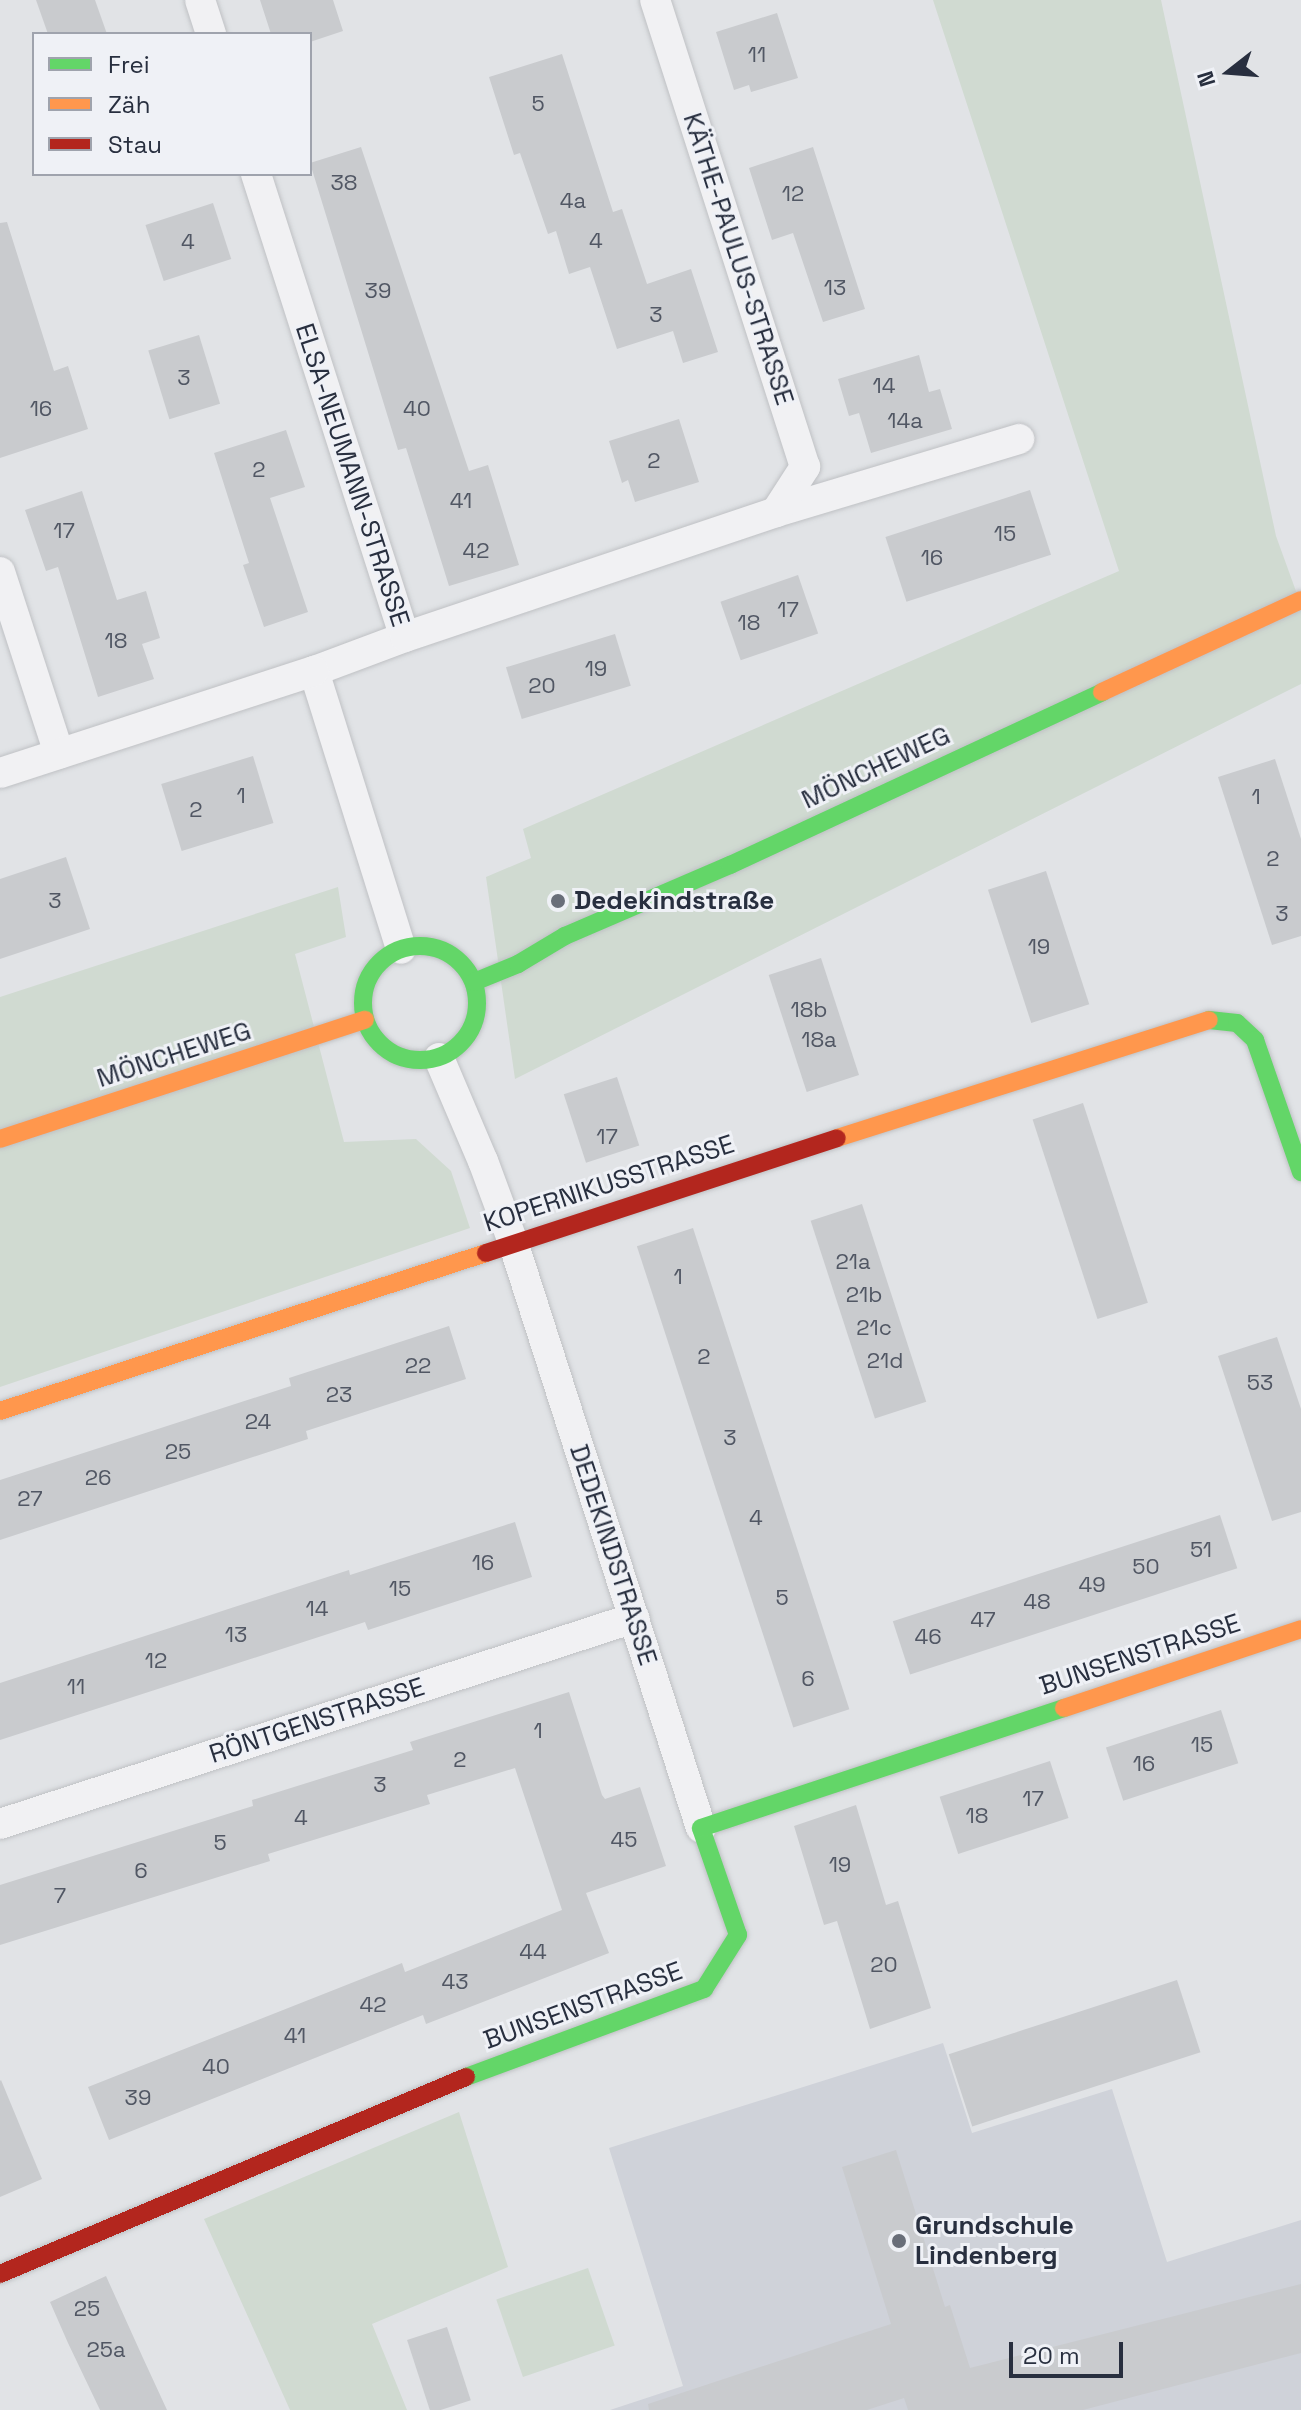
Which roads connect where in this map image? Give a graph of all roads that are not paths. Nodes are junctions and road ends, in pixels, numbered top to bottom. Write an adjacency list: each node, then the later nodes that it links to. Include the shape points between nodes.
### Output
1 (200, 0): 3 (street)
2 (655, 0): 6 (street, KÄTHE-PAULUS-STRASSE, via 805,467)
3 (210, 32)
4 (257, 176): 9 (street, ELSA-NEUMANN-STRASSE)
5 (1019, 439): 6 (street)
6 (776, 512): 9 (street)
7 (0, 572): 11 (street)
8 (1301, 600): 14 (street, MÖNCHEWEG)
9 (405, 637): 10 (street, ELSA-NEUMANN-STRASSE)
10 (314, 671): 11 (street, ELSA-NEUMANN-STRASSE); 13 (street)
11 (59, 754): 12 (street, ELSA-NEUMANN-STRASSE)
12 (0, 773)
13 (401, 949): 14 (street, via 422,945 444,951 462,963); 15 (street, via 382,960 369,978 363,998)
14 (474, 982): 16 (street, via 478,1000 468,1036)
15 (365, 1020): 16 (street, via 376,1040 394,1055 416,1061); 17 (street, MÖNCHEWEG)
16 (439, 1058): 19 (street, DEDEKINDSTRASSE)
17 (0, 1139)
18 (1301, 1172): 19 (street, KOPERNIKUSSTRASSE, via 1255,1040 1237,1023 1214,1019)
19 (513, 1242): 20 (street, KOPERNIKUSSTRASSE); 21 (street, DEDEKINDSTRASSE)
20 (0, 1411)
21 (634, 1618): 23 (street, RÖNTGENSTRASSE); 24 (street, DEDEKINDSTRASSE)
22 (1301, 1629): 24 (street, BUNSENSTRASSE)
23 (0, 1824)
24 (701, 1828): 25 (street, BUNSENSTRASSE, via 738,1935 704,1989 445,2085)
25 (0, 2274)

